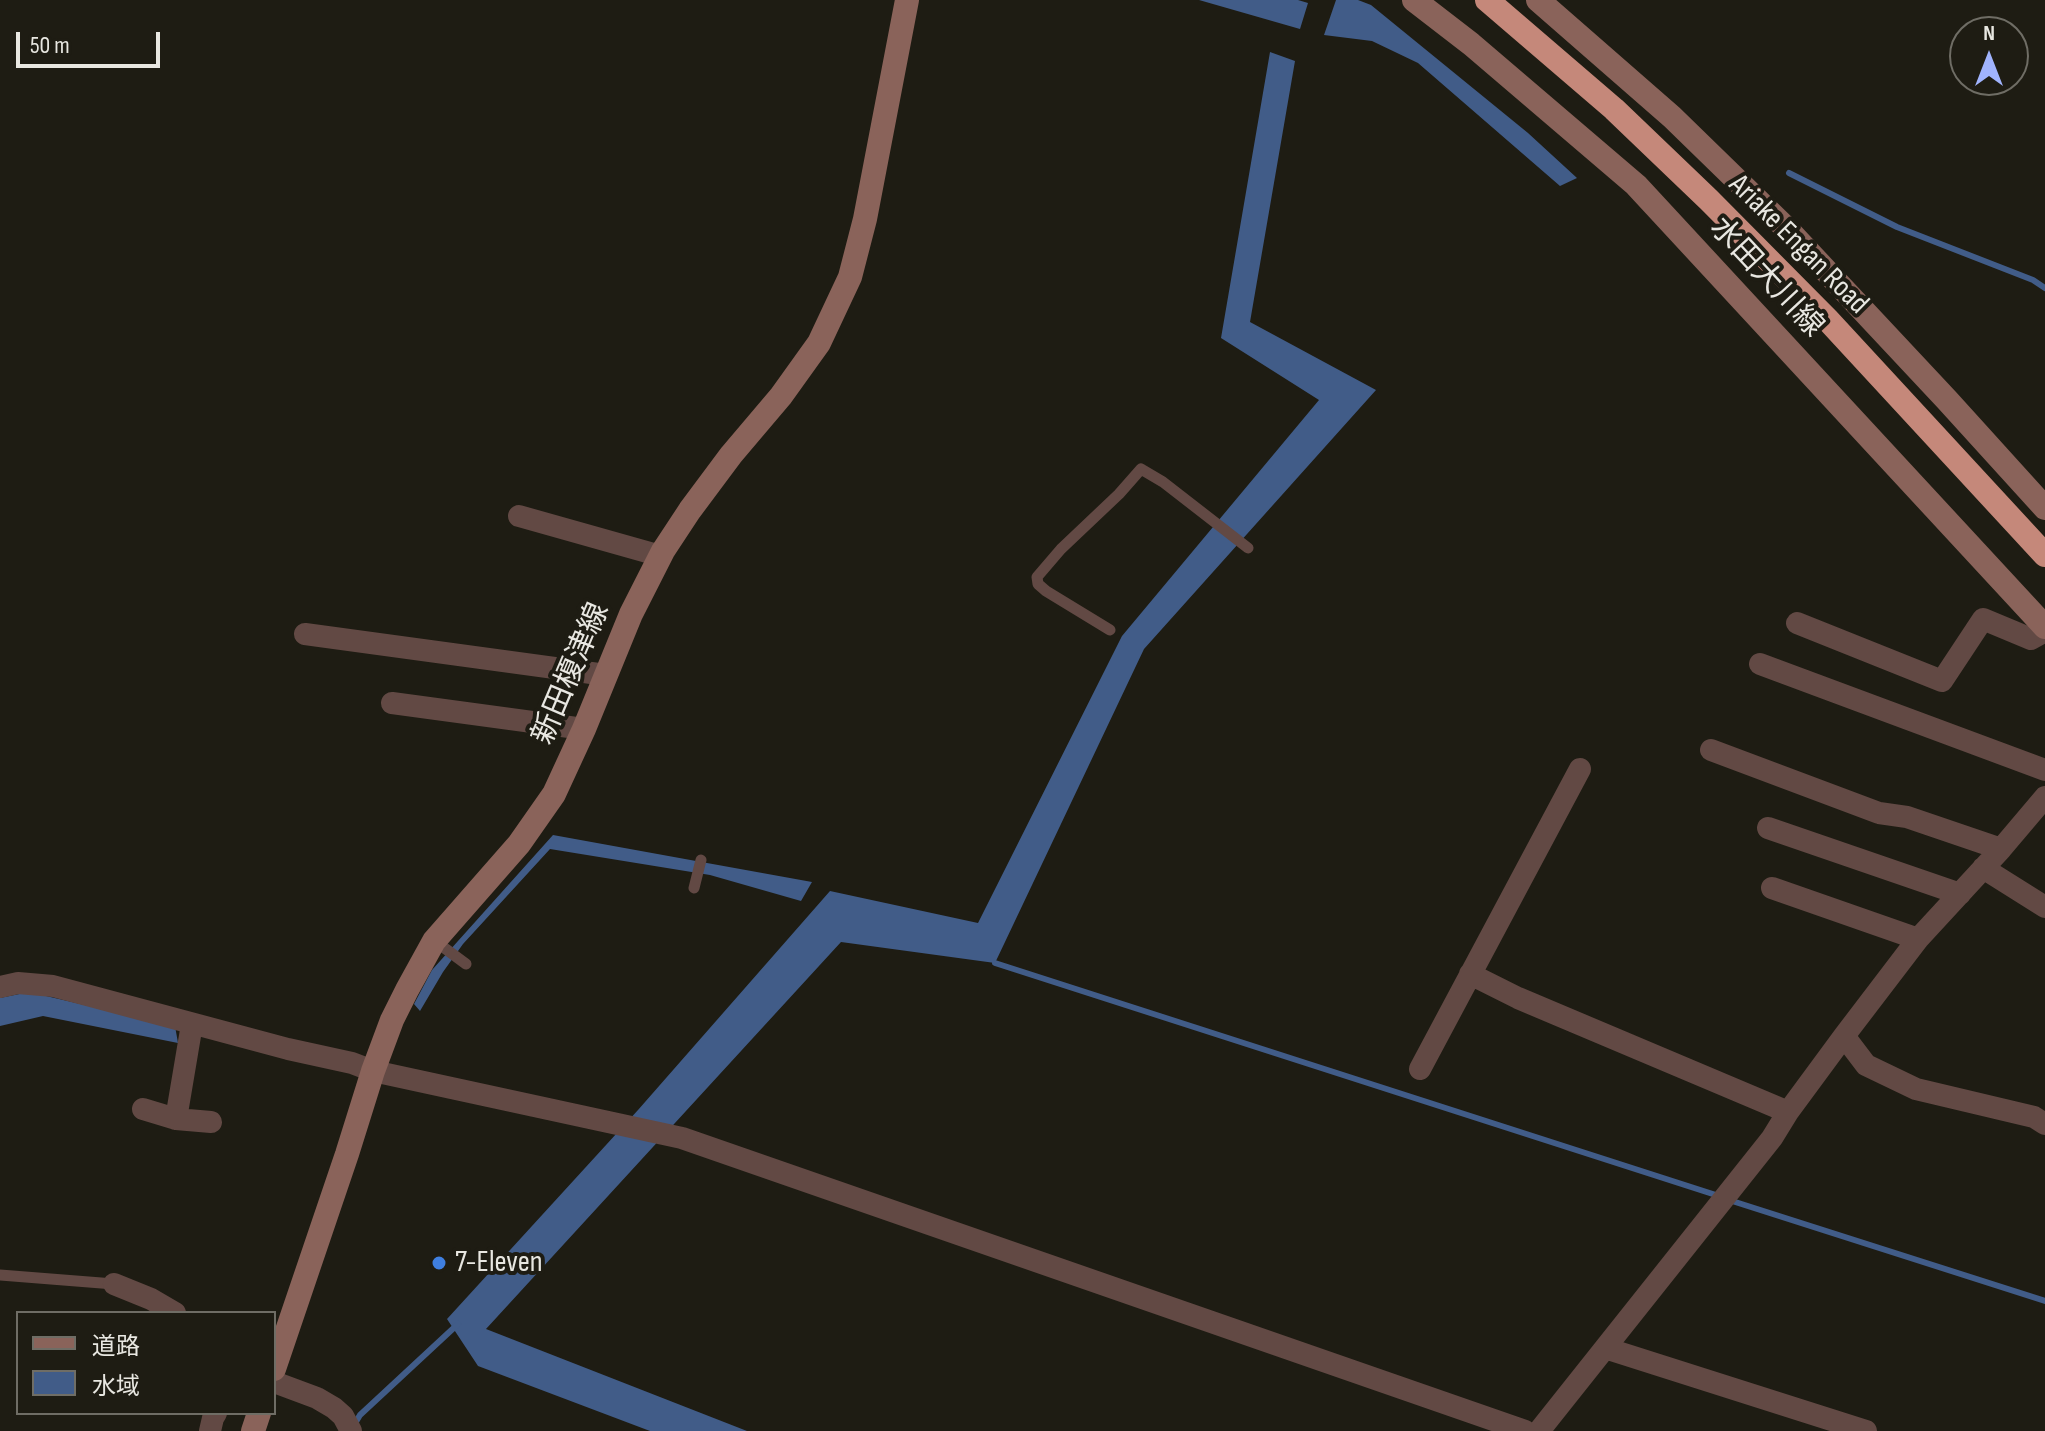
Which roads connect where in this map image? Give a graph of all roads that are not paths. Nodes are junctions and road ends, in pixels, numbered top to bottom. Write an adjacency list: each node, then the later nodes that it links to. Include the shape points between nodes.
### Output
1 (907, 0): 11 (main road, 新田榎津線, via 850,277 819,343 706,488)
2 (1414, 0): 13 (main road, 水田大川線, via 1636,185)
3 (1487, 0): 10 (highway, Ariake Engan Road, via 1614,109 1709,200)
4 (1504, 0): 8 (highway, Ariake Engan Road, via 1621,100 1717,192)
5 (1538, 0): 6 (main road, 水田大川線, via 1672,117 1786,228)
6 (2045, 508)
7 (519, 516): 11 (street)
8 (2045, 536)
9 (1244, 545): 14 (lane, via 1141,469 1037,577 1046,591)
10 (2045, 555)
11 (661, 556): 17 (main road, 新田榎津線)
12 (1797, 623): 13 (street, via 1942,681 1983,619 2031,639)
13 (2045, 629)
14 (1110, 630)
15 (305, 634): 17 (street)
16 (1760, 664): 22 (street)
17 (606, 675): 19 (main road, 新田榎津線)
18 (392, 703): 19 (street)
19 (584, 729): 33 (main road, 新田榎津線, via 554,794 519,844)
20 (1711, 750): 25 (street, via 1879,813 1907,817)
21 (1580, 769): 35 (street)
22 (2045, 770)
23 (2045, 797): 25 (street)
24 (1768, 828): 30 (street)
25 (2001, 849): 27 (street)
26 (701, 860): 28 (lane)
27 (1983, 868): 30 (street); 31 (street)
28 (694, 888)
29 (1772, 888): 32 (street)
30 (1960, 894): 32 (street)
31 (2045, 907)
32 (1918, 939): 38 (street)
33 (434, 941): 34 (lane); 40 (main road, 新田榎津線, via 392,1020)
34 (466, 964)
35 (1470, 974): 39 (street); 42 (street)
36 (0, 987): 37 (street, via 53,986)
37 (192, 1024): 40 (street); 43 (street)
38 (1844, 1036): 42 (street); 45 (street, via 1866,1065 1916,1089)
39 (1420, 1069)
40 (373, 1071): 50 (main road, 新田榎津線); 54 (street, via 668,1135)
41 (143, 1109): 43 (street)
42 (1788, 1112): 49 (street)
43 (176, 1119): 44 (street)
44 (211, 1122)
45 (2045, 1124)
46 (0, 1275): 47 (lane)
47 (114, 1284): 48 (street)
48 (172, 1311)
49 (1605, 1348): 53 (street); 55 (street)
50 (276, 1356)
51 (276, 1383): 52 (street, via 317,1398)
52 (347, 1424)
53 (1871, 1427)
54 (1525, 1431)
55 (1539, 1431)

